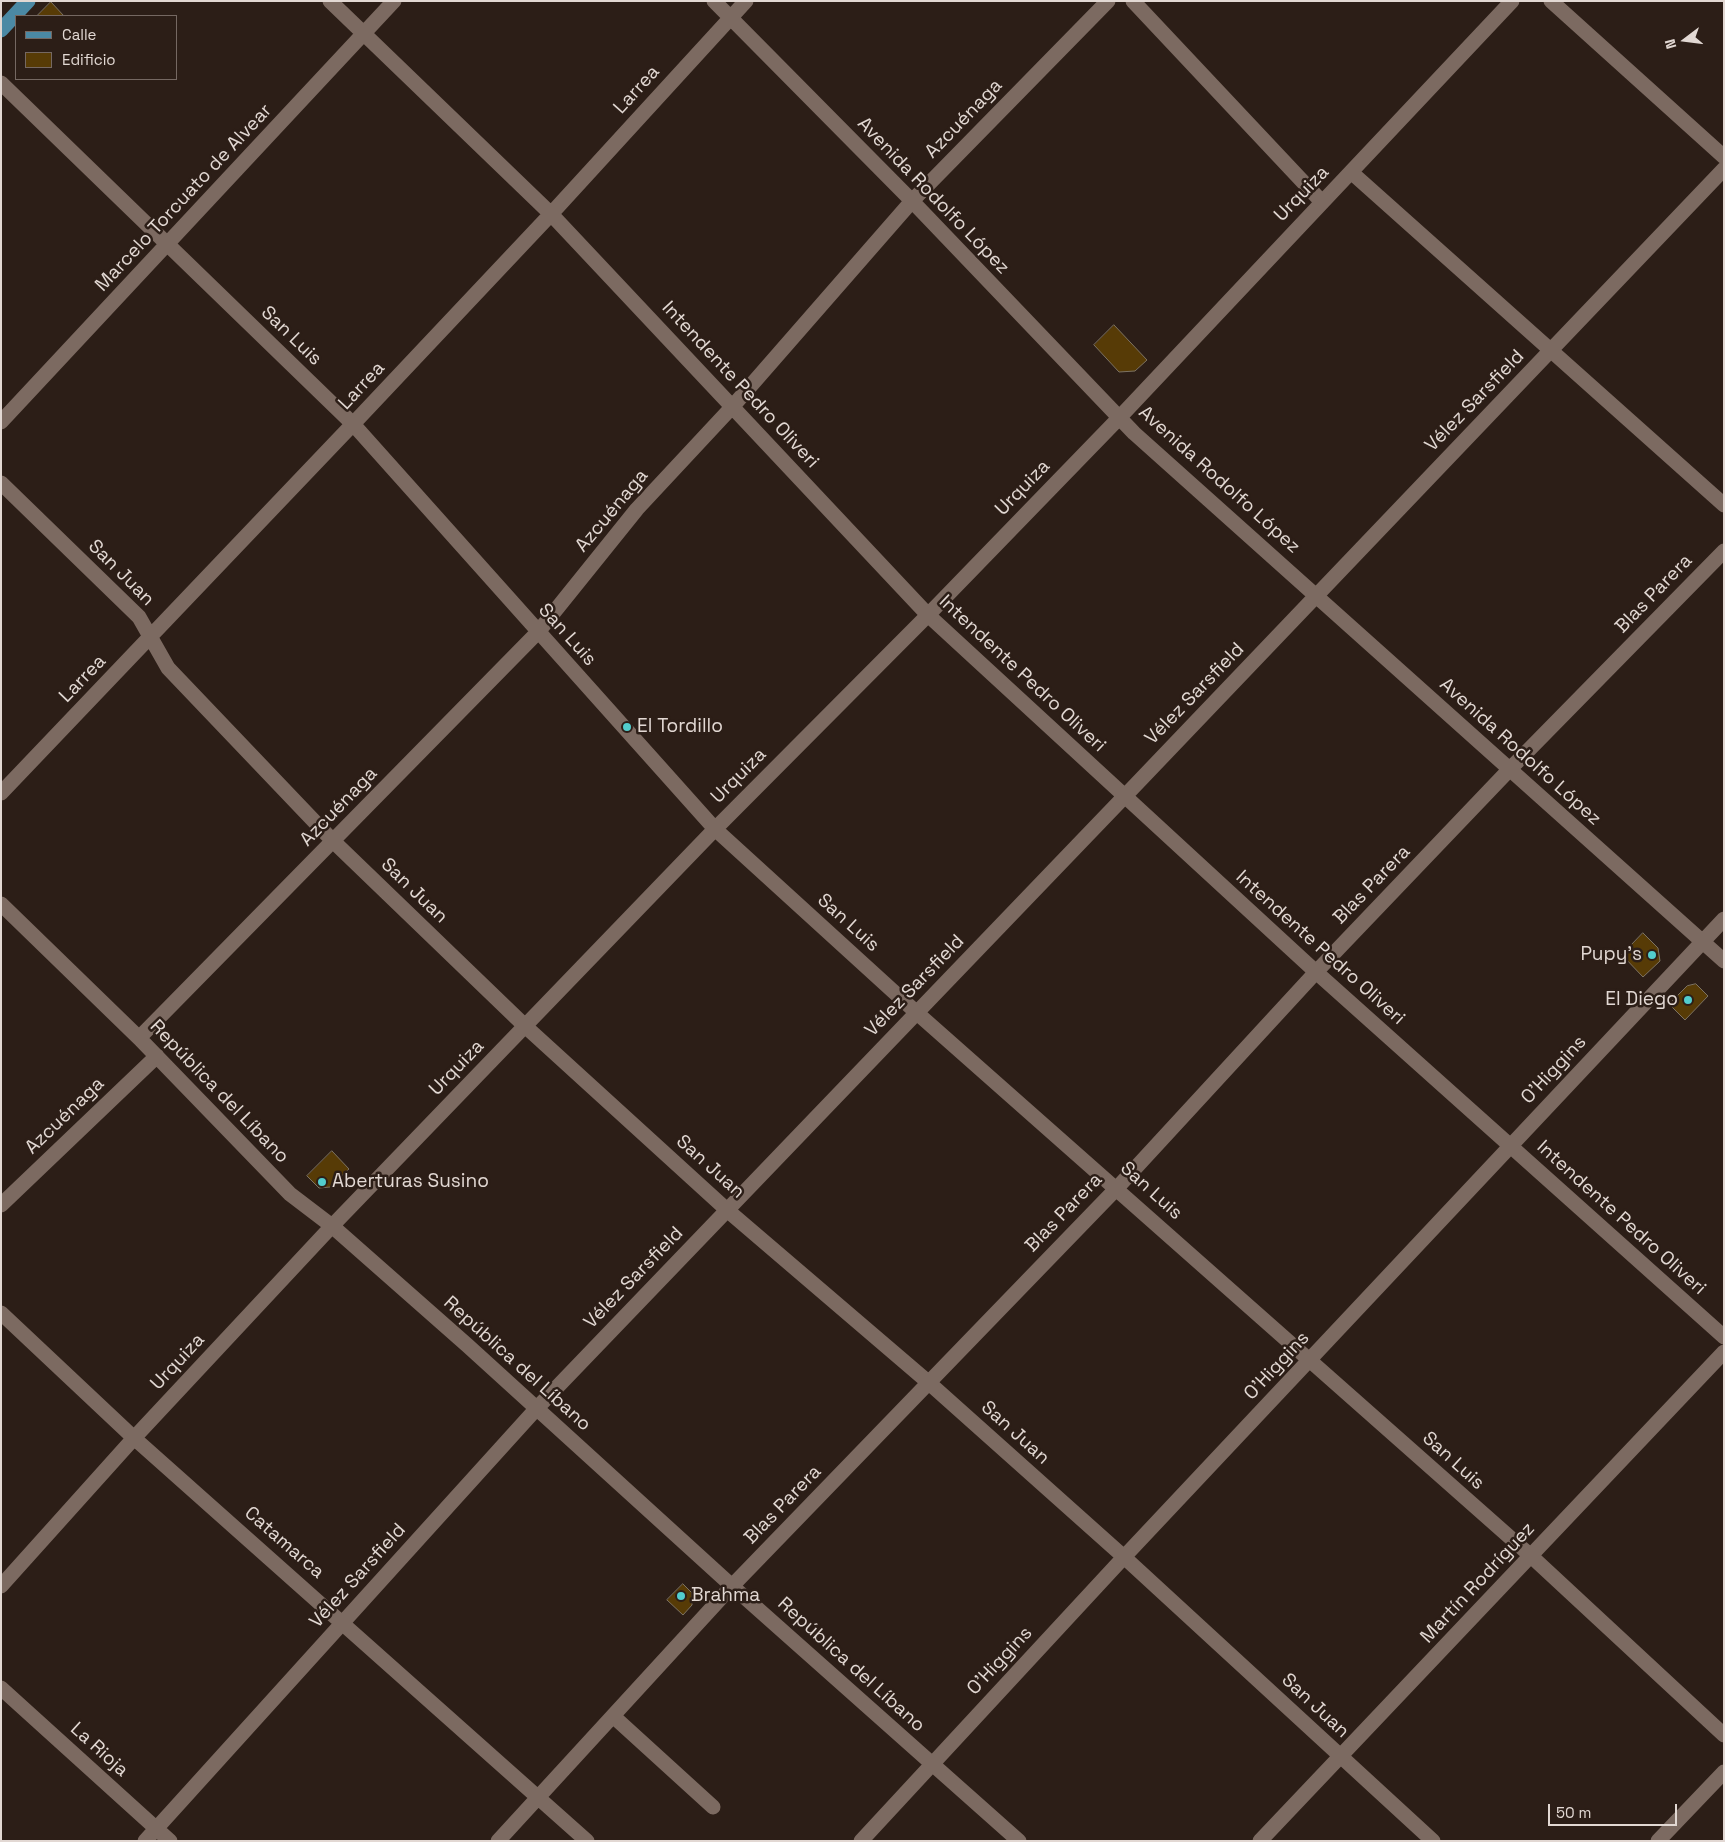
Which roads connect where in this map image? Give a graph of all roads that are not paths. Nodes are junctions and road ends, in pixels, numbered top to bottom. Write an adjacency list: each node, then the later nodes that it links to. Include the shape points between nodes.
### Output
1 (28, 1): 11 (main road)
2 (330, 1): 12 (street, Intendente Pedro Oliveri)
3 (394, 1): 12 (street, Marcelo Torcuato de Alvear)
4 (714, 1): 10 (street, Avenida Rodolfo López)
5 (746, 1): 10 (street, Larrea)
6 (1108, 1): 17 (street, Azcuénaga)
7 (1133, 1): 18 (street)
8 (1512, 1): 16 (street, Urquiza)
9 (1551, 1): 14 (street)
10 (730, 17): 17 (street, Avenida Rodolfo López); 19 (street, Larrea)
11 (1, 30)
12 (364, 34): 19 (street, Intendente Pedro Oliveri); 20 (street, Marcelo Torcuato de Alvear)
13 (1, 84): 20 (street, San Luis)
14 (1724, 157)
15 (1724, 169): 21 (street, Vélez Sarsfield)
16 (1351, 172): 18 (street, Urquiza); 21 (street)
17 (912, 201): 22 (street, Azcuénaga); 23 (street, Avenida Rodolfo López)
18 (1321, 202): 23 (street, Urquiza)
19 (551, 214): 22 (street, Intendente Pedro Oliveri); 25 (street, Larrea)
20 (169, 245): 24 (street, Marcelo Torcuato de Alvear); 25 (street, San Luis)
21 (1551, 351): 27 (street); 29 (street, Vélez Sarsfield)
22 (733, 406): 30 (street, Intendente Pedro Oliveri); 31 (street, Azcuénaga, via 638,509)
23 (1119, 418): 29 (street, Avenida Rodolfo López); 30 (street, Urquiza)
24 (1, 422)
25 (353, 424): 31 (street, San Luis); 32 (street, Larrea)
26 (1, 483): 32 (street, San Juan, via 132,610)
27 (1724, 505)
28 (1724, 551): 33 (street, Blas Parera)
29 (1317, 595): 33 (street, Avenida Rodolfo López); 35 (street, Vélez Sarsfield)
30 (928, 615): 35 (street, Intendente Pedro Oliveri); 36 (street, Urquiza)
31 (538, 632): 36 (street, San Luis); 37 (street, Azcuénaga)
32 (151, 637): 34 (street, Larrea); 37 (street, San Juan, via 168,668)
33 (1509, 770): 40 (street, Avenida Rodolfo López); 42 (street, Blas Parera)
34 (1, 793)
35 (1124, 798): 42 (street, Intendente Pedro Oliveri); 43 (street, Vélez Sarsfield)
36 (716, 829): 43 (street, San Luis); 44 (street, Urquiza)
37 (333, 841): 44 (street, San Juan); 45 (street, Azcuénaga)
38 (1, 904): 45 (street, República del Líbano)
39 (1724, 919): 40 (street, O'Higgins)
40 (1702, 942): 41 (street, Avenida Rodolfo López); 47 (street, O'Higgins)
41 (1724, 961)
42 (1316, 972): 47 (street, Intendente Pedro Oliveri); 48 (street, Blas Parera)
43 (917, 1013): 48 (street, San Luis); 50 (street, Vélez Sarsfield)
44 (525, 1026): 50 (street, San Juan); 51 (street, Urquiza)
45 (139, 1038): 46 (street, República del Líbano)
46 (157, 1056): 49 (street, Azcuénaga); 51 (street, República del Líbano, via 290,1194)
47 (1511, 1145): 53 (street, Intendente Pedro Oliveri); 55 (street, O'Higgins)
48 (1117, 1188): 55 (street, San Luis); 56 (street, Blas Parera)
49 (1, 1205)
50 (727, 1210): 56 (street, San Juan); 57 (street, Vélez Sarsfield)
51 (332, 1226): 57 (street, República del Líbano); 58 (street, Urquiza)
52 (1, 1313): 58 (street, Catamarca)
53 (1724, 1337)
54 (1724, 1352): 59 (street, Martín Rodríguez)
55 (1310, 1360): 59 (street, San Luis); 60 (street, O'Higgins)
56 (928, 1382): 60 (street, San Juan); 62 (street, Blas Parera)
57 (537, 1408): 62 (street, República del Líbano); 63 (street, Vélez Sarsfield)
58 (134, 1438): 61 (street, Urquiza); 63 (street, Catamarca)
59 (1531, 1556): 66 (street, San Luis); 67 (street, Martín Rodríguez)
60 (1124, 1557): 67 (street, San Juan); 68 (street, O'Higgins)
61 (1, 1586)
62 (732, 1586): 65 (street, Blas Parera); 68 (street, República del Líbano)
63 (343, 1622): 70 (street, Catamarca); 72 (street, Vélez Sarsfield)
64 (1, 1688): 72 (street, La Rioja)
65 (613, 1716): 70 (street, Blas Parera); 71 (street)
66 (1724, 1735)
67 (1341, 1757): 79 (street, Martín Rodríguez); 80 (street, San Juan)
68 (932, 1764): 77 (street, O'Higgins); 78 (street, República del Líbano)
69 (1724, 1772): 81 (street)
70 (539, 1797): 75 (street, Blas Parera); 76 (street, Catamarca)
71 (714, 1807)
72 (156, 1828): 73 (street, Vélez Sarsfield); 74 (street, La Rioja)
73 (145, 1841)
74 (170, 1841)
75 (498, 1841)
76 (587, 1841)
77 (861, 1841)
78 (1018, 1841)
79 (1260, 1841)
80 (1433, 1841)
81 (1658, 1841)

